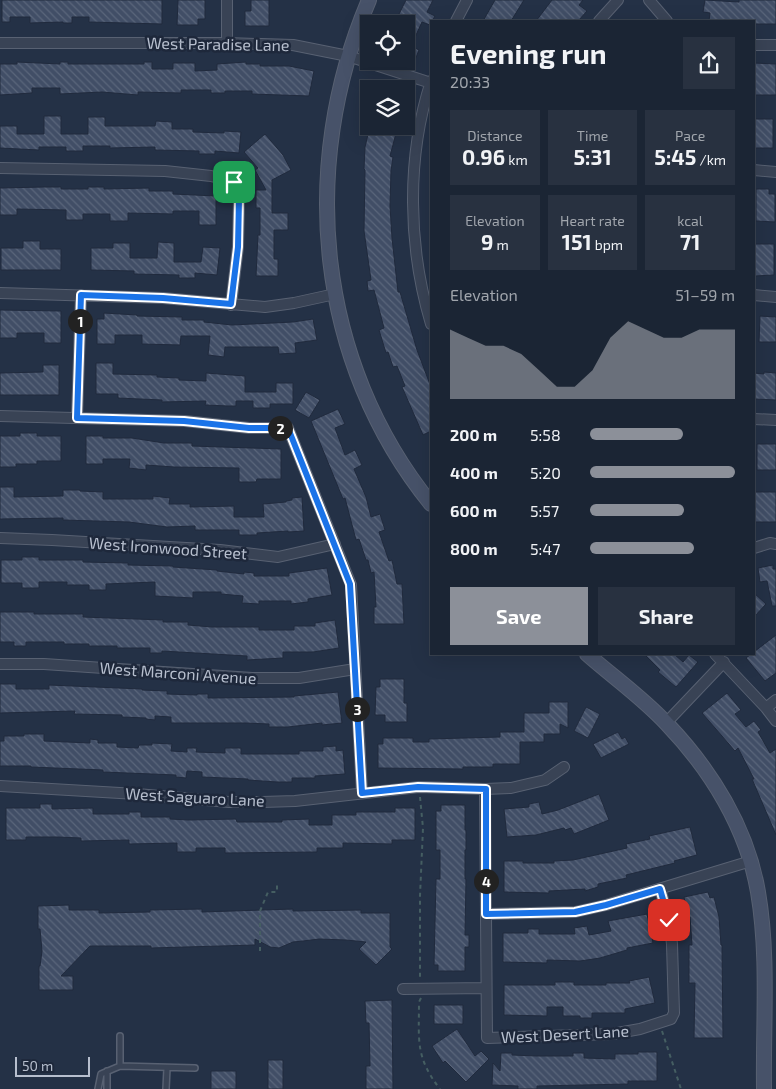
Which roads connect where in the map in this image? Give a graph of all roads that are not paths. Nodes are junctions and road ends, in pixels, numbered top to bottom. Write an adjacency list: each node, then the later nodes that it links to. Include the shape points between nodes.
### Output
1 (227, 0): 10 (street)
2 (369, 0): 13 (main road)
3 (467, 0): 6 (street)
4 (618, 0): 7 (street)
5 (649, 0): 8 (street)
6 (457, 20)
7 (600, 20)
8 (666, 20)
9 (0, 43): 10 (street, West Paradise Lane)
10 (227, 43): 13 (street, West Paradise Lane, via 293,45)
11 (755, 45): 12 (street)
12 (776, 45)
13 (348, 56): 14 (street, West Paradise Lane); 20 (main road, via 338,91 328,168 327,218)
14 (430, 82)
15 (430, 85): 25 (street, via 415,148 414,192 416,261)
16 (0, 168): 24 (street, via 165,171 234,182 239,199 238,247)
17 (755, 170): 18 (street)
18 (776, 172)
19 (0, 293): 21 (street)
20 (335, 294): 24 (street, via 265,307); 30 (main road, via 354,364 371,406 394,450)
21 (81, 295): 24 (street); 27 (street)
22 (755, 296): 23 (street)
23 (776, 297)
24 (231, 304)
25 (429, 307)
26 (0, 416): 27 (street)
27 (77, 418): 32 (street, via 288,428)
28 (755, 419): 29 (street)
29 (776, 420)
30 (430, 503)
31 (0, 538): 32 (street, West Ironwood Street, via 278,556)
32 (336, 544): 39 (street, via 350,584)
33 (776, 544): 34 (street)
34 (755, 548)
35 (588, 655): 43 (main road)
36 (716, 655): 37 (street)
37 (724, 662): 41 (street); 43 (street)
38 (0, 664): 39 (street, West Marconi Avenue, via 252,678 299,678)
39 (355, 669): 47 (street)
40 (776, 700): 41 (street)
41 (766, 708): 42 (street)
42 (776, 722)
43 (666, 723): 48 (main road, via 711,778 737,825)
44 (564, 767): 46 (street, West Saguaro Lane, via 545,780 511,788)
45 (0, 786): 47 (street, West Saguaro Lane, via 229,802 296,801)
46 (486, 789): 47 (street, West Saguaro Lane, via 418,787); 50 (street)
47 (362, 793)
48 (750, 861): 49 (street); 61 (main road, via 763,931)
49 (660, 889): 50 (street, via 575,912); 51 (street, West Desert Lane, via 672,944 674,1013 671,1019 612,1034 487,1038)
50 (486, 914): 51 (street)
51 (486, 988): 52 (street)
52 (403, 989)
53 (120, 1036): 54 (lane)
54 (120, 1066): 55 (lane); 57 (lane)
55 (166, 1068): 56 (lane); 60 (lane)
56 (195, 1068)
57 (107, 1071): 58 (lane, via 101,1074); 59 (lane)
58 (98, 1089)
59 (107, 1089)
60 (166, 1089)
61 (764, 1089)

